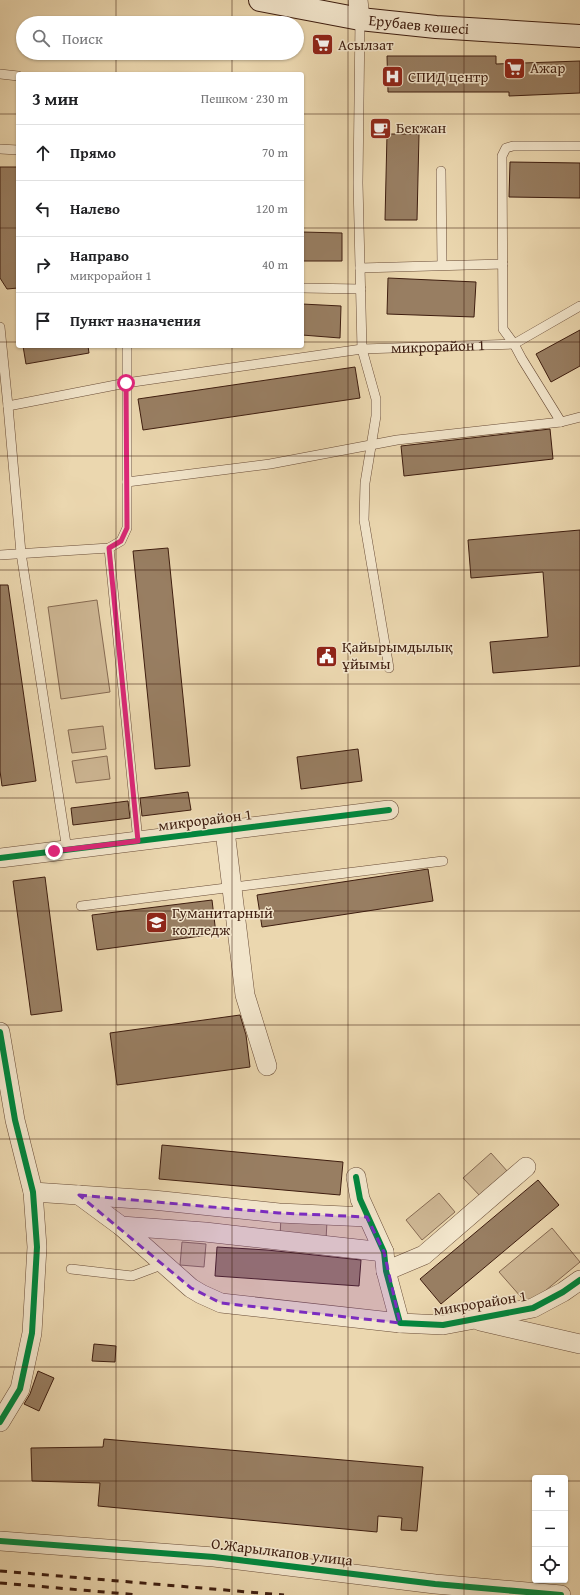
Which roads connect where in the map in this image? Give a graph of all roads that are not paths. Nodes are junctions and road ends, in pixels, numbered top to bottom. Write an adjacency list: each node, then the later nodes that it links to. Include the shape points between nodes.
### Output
1 (260, 0): 2 (main road, Ерубаев көшесі)
2 (359, 9): 3 (main road, Ерубаев көшесі, via 436,27); 12 (lane)
3 (580, 36)
4 (0, 74): 5 (lane)
5 (16, 76)
6 (580, 146): 10 (lane, via 506,148 502,156)
7 (0, 149): 8 (lane)
8 (16, 150)
9 (442, 171): 11 (lane)
10 (503, 264): 11 (lane); 17 (lane, via 503,329)
11 (442, 266): 12 (lane)
12 (360, 268): 14 (lane)
13 (304, 288): 14 (lane)
14 (361, 289): 19 (lane)
15 (580, 306): 17 (lane)
16 (0, 327): 21 (lane)
17 (514, 344): 19 (lane, микрорайон 1); 23 (lane)
18 (126, 348): 20 (lane)
19 (362, 349): 20 (lane, микрорайон 1); 24 (lane, via 376,399)
20 (126, 383): 21 (lane, микрорайон 1); 25 (lane)
21 (8, 406): 27 (lane)
22 (580, 417): 23 (lane)
23 (562, 422): 24 (lane, via 397,440)
24 (373, 445): 25 (lane, via 270,464); 29 (lane, via 365,483 364,520)
25 (127, 482): 26 (lane, via 127,528 121,541)
26 (109, 548): 27 (lane); 32 (lane)
27 (21, 553): 28 (lane); 33 (lane)
28 (0, 555)
29 (389, 668)
30 (389, 810): 31 (street, микрорайон 1)
31 (225, 831): 32 (street, микрорайон 1); 36 (street)
32 (138, 841): 33 (street, микрорайон 1)
33 (67, 850): 34 (street, микрорайон 1)
34 (0, 858)
35 (443, 861): 36 (lane)
36 (232, 887): 37 (lane); 39 (street, via 245,995)
37 (81, 906)
38 (0, 1032): 42 (street, via 15,1120)
39 (267, 1066)
40 (526, 1167): 46 (street, via 424,1255)
41 (356, 1178): 44 (street)
42 (33, 1192): 43 (street); 53 (street, via 37,1247 32,1333 20,1389)
43 (79, 1195): 44 (street, via 279,1213); 45 (street)
44 (367, 1217): 46 (street)
45 (121, 1226): 46 (street, via 205,1232); 47 (street, микрорайон 1)
46 (385, 1262): 51 (street)
47 (164, 1264): 48 (lane, via 132,1276); 51 (street, микрорайон 1, via 192,1288 221,1303)
48 (71, 1270)
49 (580, 1280): 50 (street, микрорайон 1, via 533,1308)
50 (474, 1319): 51 (street, микрорайон 1, via 443,1325); 52 (street)
51 (400, 1323)
52 (580, 1344)
53 (0, 1422)
54 (0, 1541): 55 (street, О.Жарылкапов улица, via 214,1557 435,1584)
55 (561, 1595)

